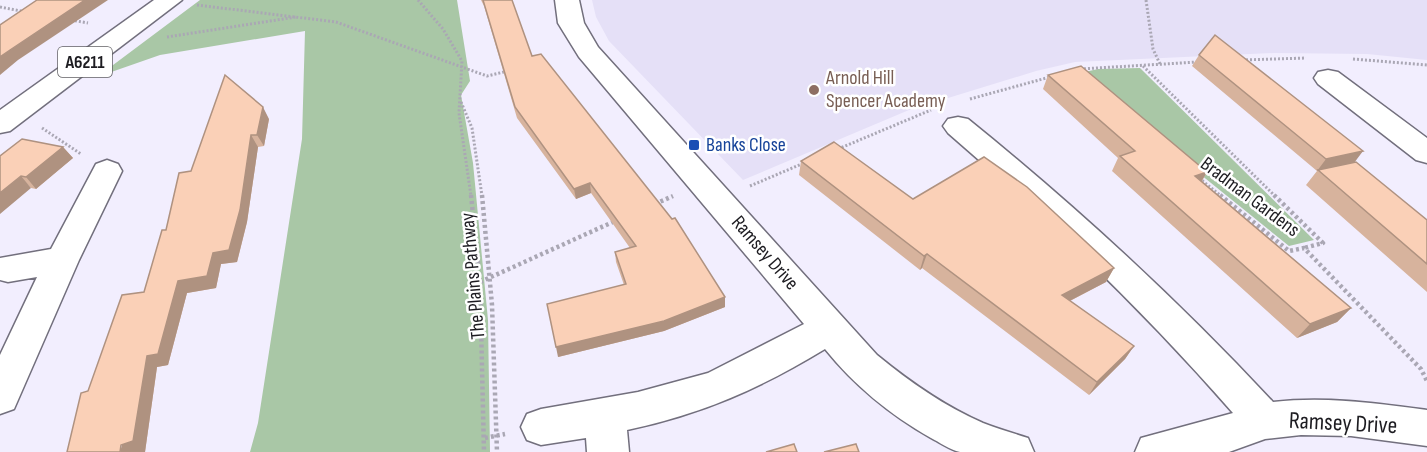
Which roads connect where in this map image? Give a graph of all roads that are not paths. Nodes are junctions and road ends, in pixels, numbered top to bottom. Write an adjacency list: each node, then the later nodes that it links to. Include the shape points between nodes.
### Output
1 (567, 0): 10 (street, Ramsey Drive, via 571,23 588,51)
2 (168, 1): 5 (street, A6211)
3 (1322, 68): 6 (street)
4 (953, 111): 12 (street, via 1125,273 1201,349)
5 (8, 118)
6 (1427, 153)
7 (107, 171): 8 (street)
8 (62, 260): 9 (street); 11 (street)
9 (8, 269)
10 (830, 328): 15 (street, via 735,380 659,404); 16 (street, Ramsey Drive, via 884,386 925,414)
11 (0, 397)
12 (1264, 421): 14 (street, Ramsey Drive, via 1351,418); 17 (street, Ramsey Drive, via 1198,444)
13 (541, 427): 15 (street)
14 (1427, 428)
15 (606, 434)
16 (1013, 452)
17 (1156, 452)

